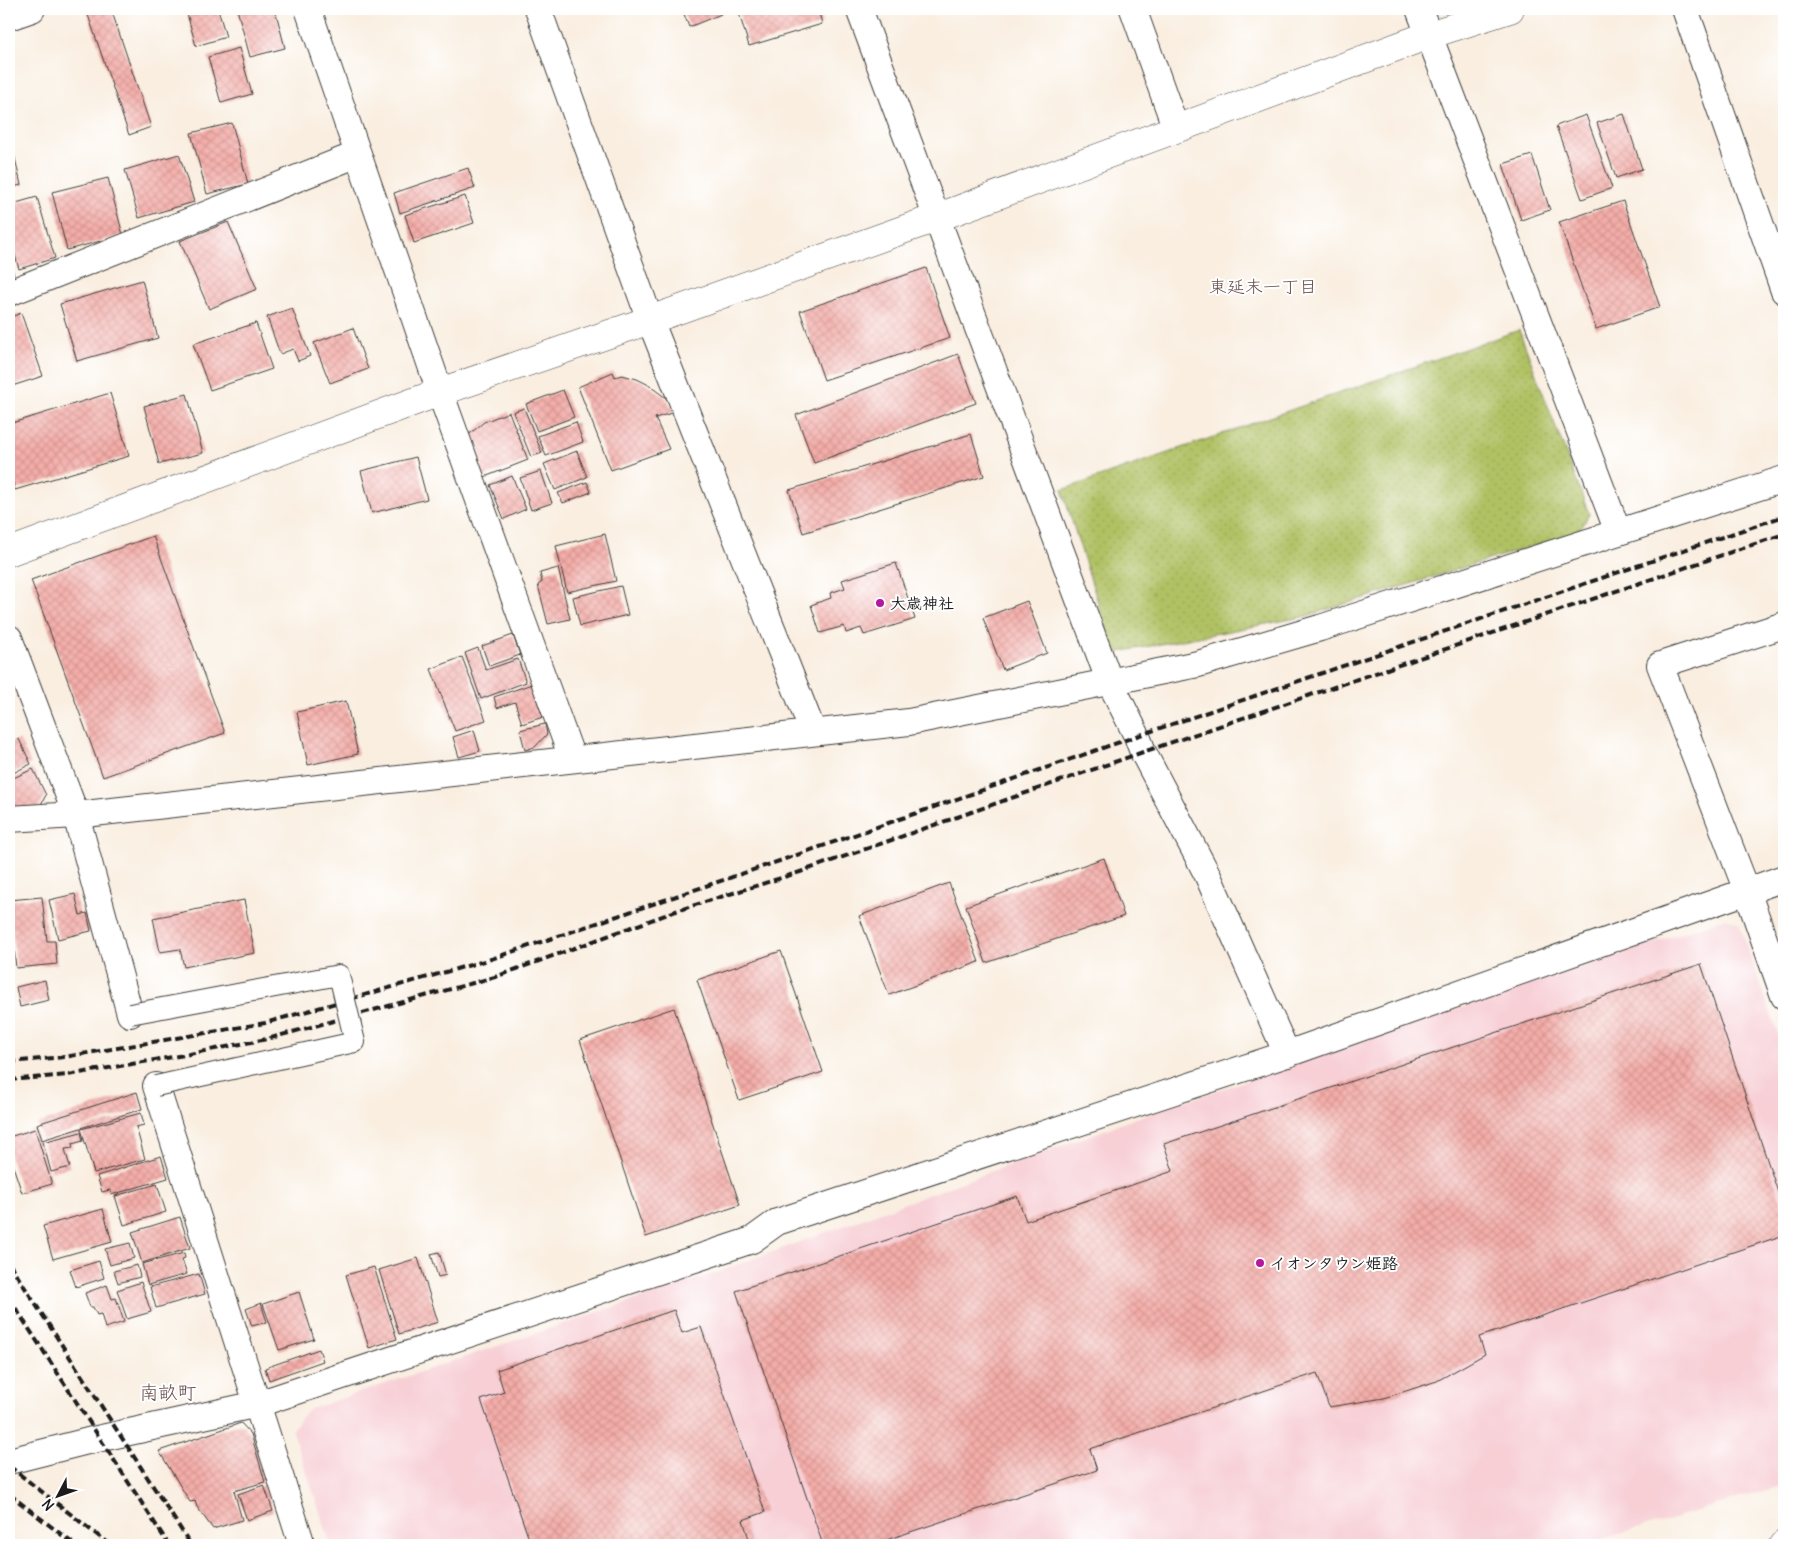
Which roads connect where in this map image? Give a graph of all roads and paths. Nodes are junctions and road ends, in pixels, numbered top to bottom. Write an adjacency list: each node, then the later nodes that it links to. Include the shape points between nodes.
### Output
1 (32, 9): 9 (street)
2 (308, 9): 12 (street)
3 (538, 9): 16 (street)
4 (858, 9): 13 (street)
5 (1133, 9): 11 (street)
6 (1419, 9): 10 (street)
7 (1510, 9): 10 (street)
8 (1686, 9): 14 (street)
9 (9, 17)
10 (1429, 35): 11 (street); 19 (street)
11 (1176, 129): 13 (street)
12 (358, 154): 15 (street); 17 (street)
13 (936, 218): 16 (street); 23 (street)
14 (1784, 291)
15 (9, 293)
16 (650, 320): 17 (street); 24 (street)
17 (440, 392): 20 (street); 25 (street)
18 (1784, 479): 19 (street)
19 (1618, 532): 23 (street, via 1198,664)
20 (9, 552)
21 (1784, 625): 29 (street, via 1660,665)
22 (9, 638): 26 (street)
23 (1109, 680): 24 (street, via 909,722); 32 (street, via 1207,874)
24 (813, 732): 25 (street)
25 (572, 758): 26 (street)
26 (76, 815): 27 (street); 31 (street)
27 (9, 819)
28 (1784, 878): 29 (street)
29 (1747, 891): 30 (street); 32 (street)
30 (1784, 996)
31 (130, 1014): 33 (street, bridge, via 339,975 355,1042)
32 (1287, 1054): 34 (street, via 777,1222 752,1240)
33 (156, 1086): 34 (street)
34 (258, 1404): 35 (street); 36 (street)
35 (9, 1461)
36 (302, 1545)

